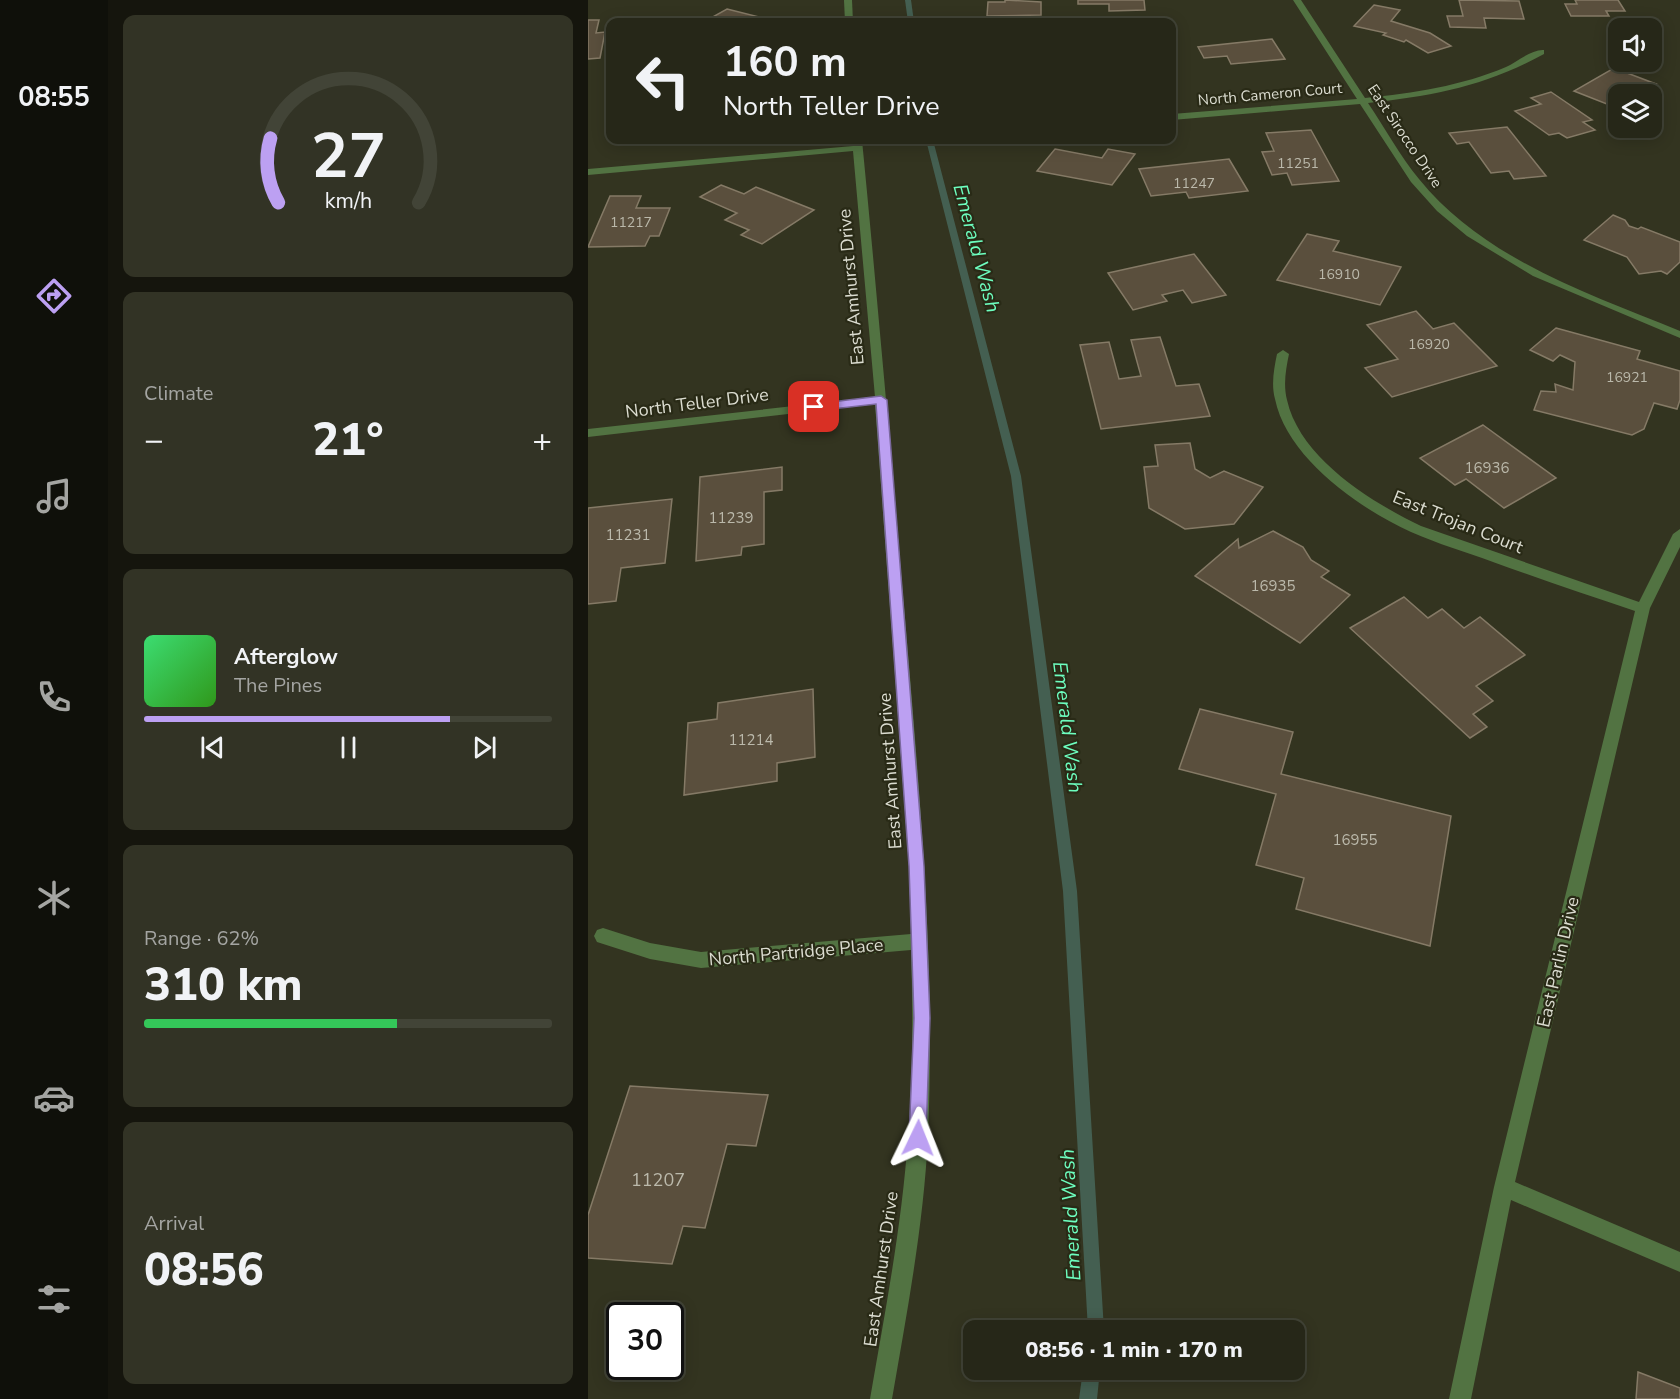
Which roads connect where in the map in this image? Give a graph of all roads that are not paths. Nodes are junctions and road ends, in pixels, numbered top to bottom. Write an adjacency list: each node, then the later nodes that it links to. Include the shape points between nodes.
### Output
1 (848, 0): 3 (street)
2 (1298, 0): 5 (street, East Sirocco Drive)
3 (849, 18)
4 (1541, 52): 5 (street, North Cameron Court, via 1513,69 1463,87)
5 (1363, 100): 6 (street, North Cameron Court); 9 (street, East Sirocco Drive, via 1414,180 1453,222 1514,262)
6 (1176, 117)
7 (857, 144): 8 (street); 11 (street, East Amhurst Drive)
8 (588, 172)
9 (1680, 335)
10 (1283, 354): 14 (street, East Trojan Court, via 1278,378 1294,434 1358,496 1407,525)
11 (881, 400): 12 (street, North Teller Drive); 16 (street, East Amhurst Drive)
12 (588, 433)
13 (1680, 534): 14 (street, East Parlin Drive)
14 (1642, 608): 17 (street, East Parlin Drive)
15 (603, 936): 16 (street, North Partridge Place, via 650,951 701,960)
16 (919, 941): 19 (street, East Amhurst Drive, via 922,1018 918,1138 902,1277)
17 (1504, 1187): 18 (street); 20 (street, East Parlin Drive)
18 (1680, 1262)
19 (881, 1399)
20 (1461, 1399)

